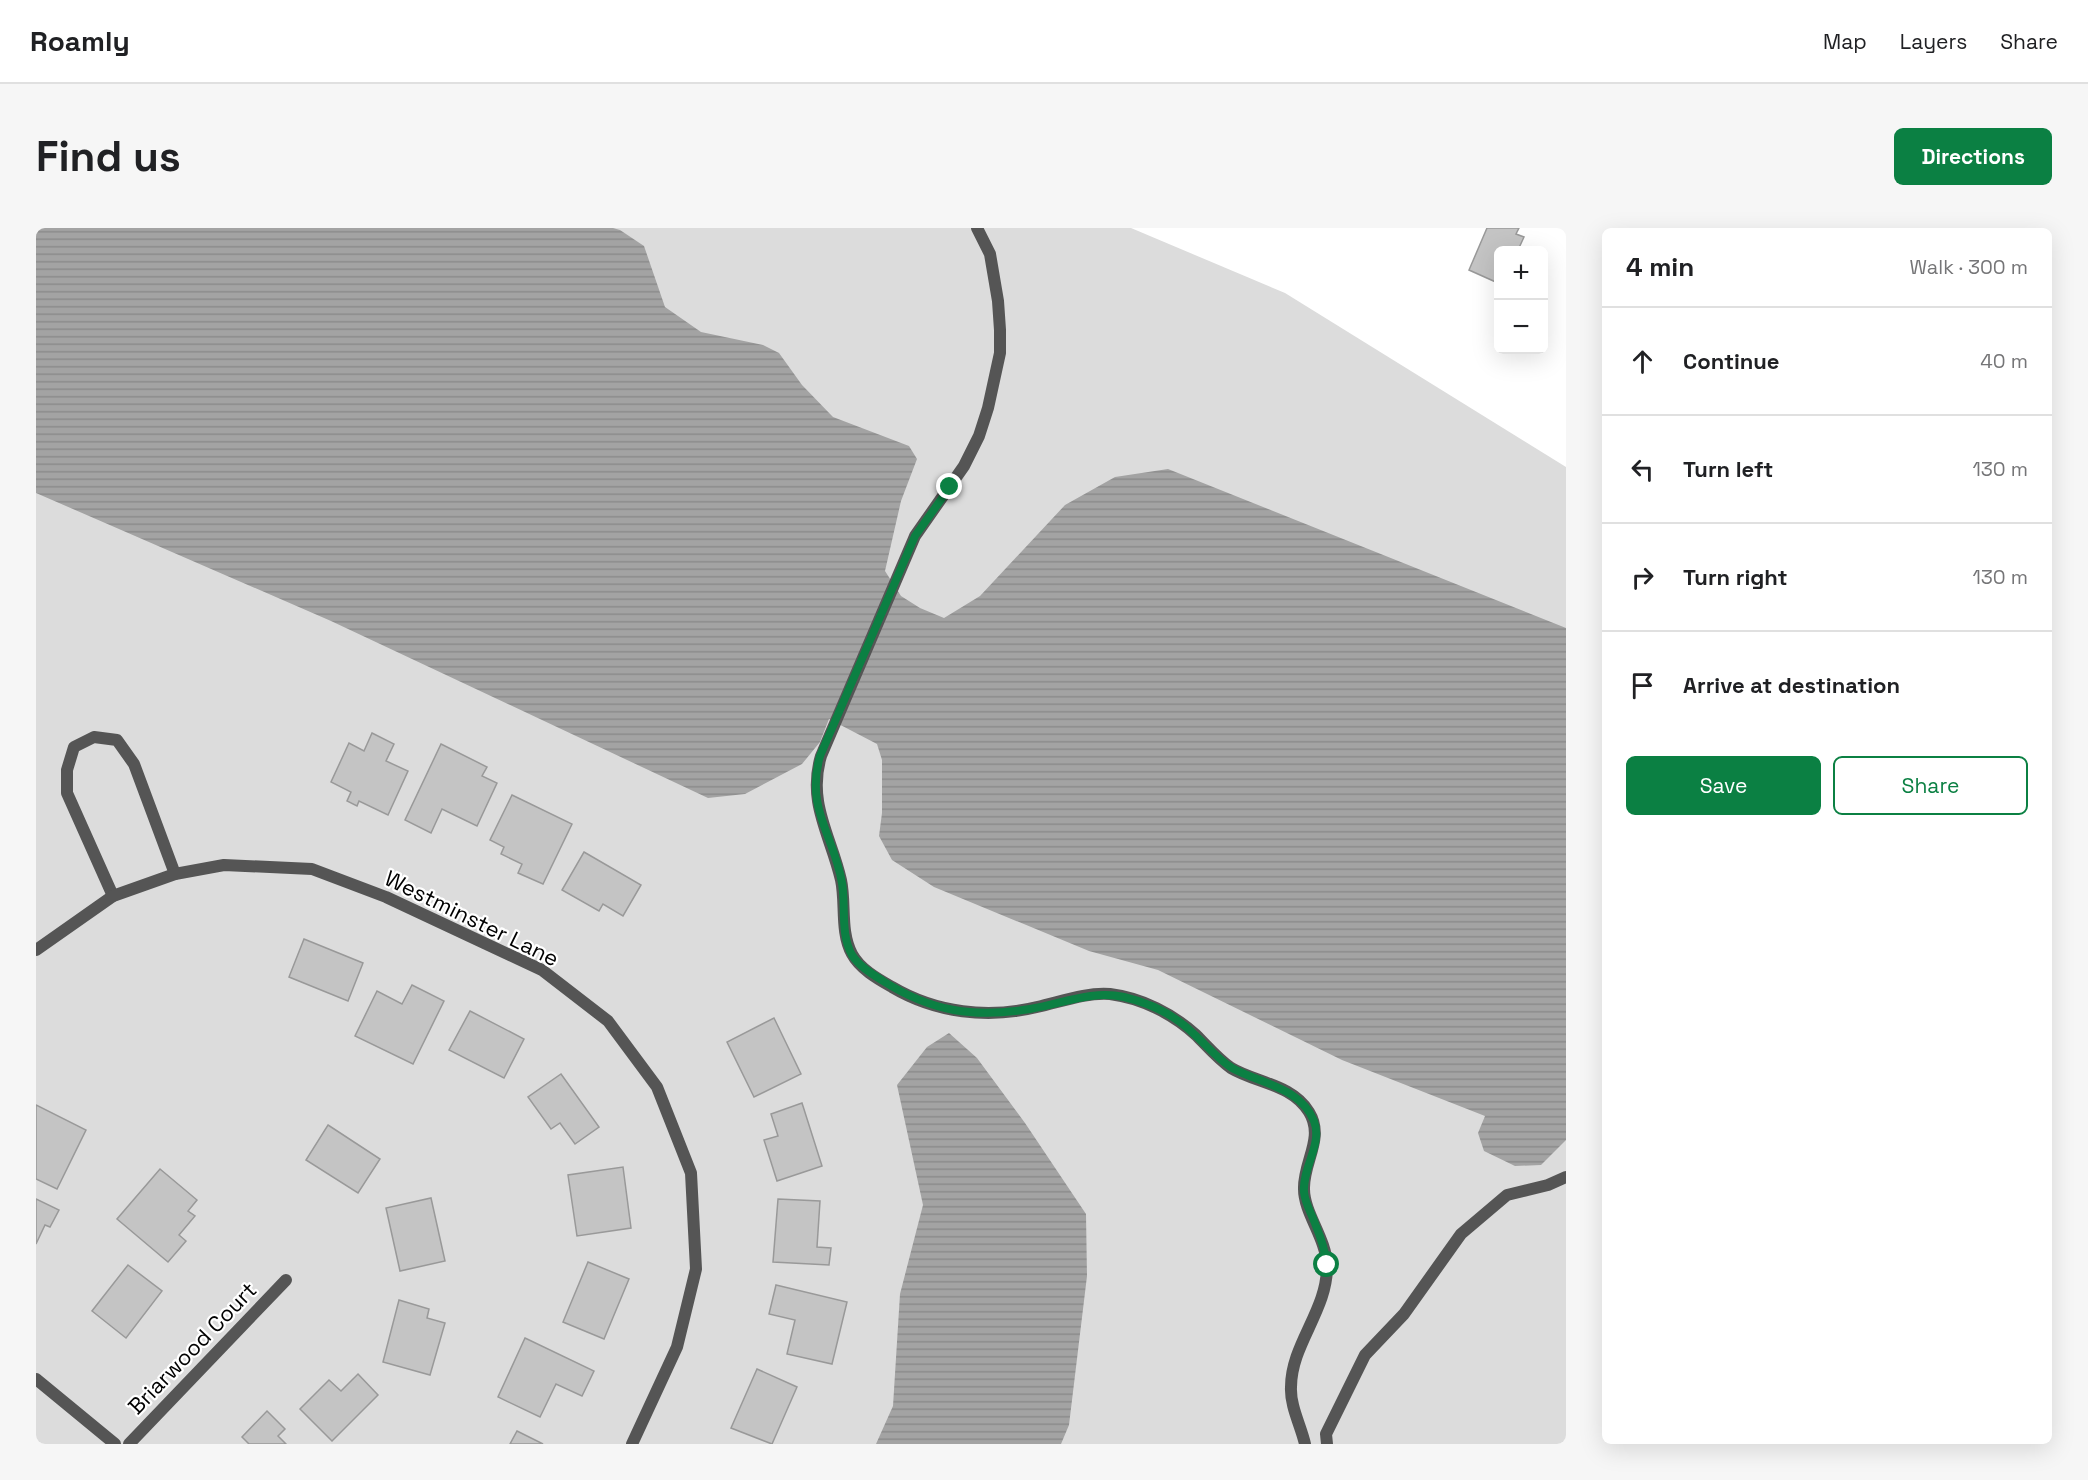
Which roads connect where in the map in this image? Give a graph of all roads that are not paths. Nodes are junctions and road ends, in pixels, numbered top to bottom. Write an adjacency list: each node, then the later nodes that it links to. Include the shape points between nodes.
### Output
1 (977, 228): 11 (street, via 990,254 998,301 1000,353 979,436 964,466 910,547 816,772 819,812 842,884 848,944 862,967 888,985 914,999 961,1012 1033,1008 1100,994 1144,1003 1178,1020 1229,1067 1301,1101 1315,1123 1316,1138 1304,1180 1305,1200 1327,1265 1323,1296 1296,1359 1290,1389)
2 (175, 874): 3 (street, Westminster Lane); 3 (street, via 134,764 117,741 94,736 74,747 67,793); 10 (street, Westminster Lane, via 224,865 312,869 386,897 542,970 608,1021 657,1087 691,1173 696,1269 677,1347)
3 (113, 896): 4 (street, Westminster Lane)
4 (36, 950)
5 (1566, 1177): 12 (street, via 1506,1195 1461,1234 1404,1314 1365,1355 1326,1434)
6 (286, 1280): 9 (street, Briarwood Court)
7 (36, 1379): 8 (street)
8 (115, 1444)
9 (129, 1444)
10 (632, 1444)
11 (1305, 1444)
12 (1327, 1444)

